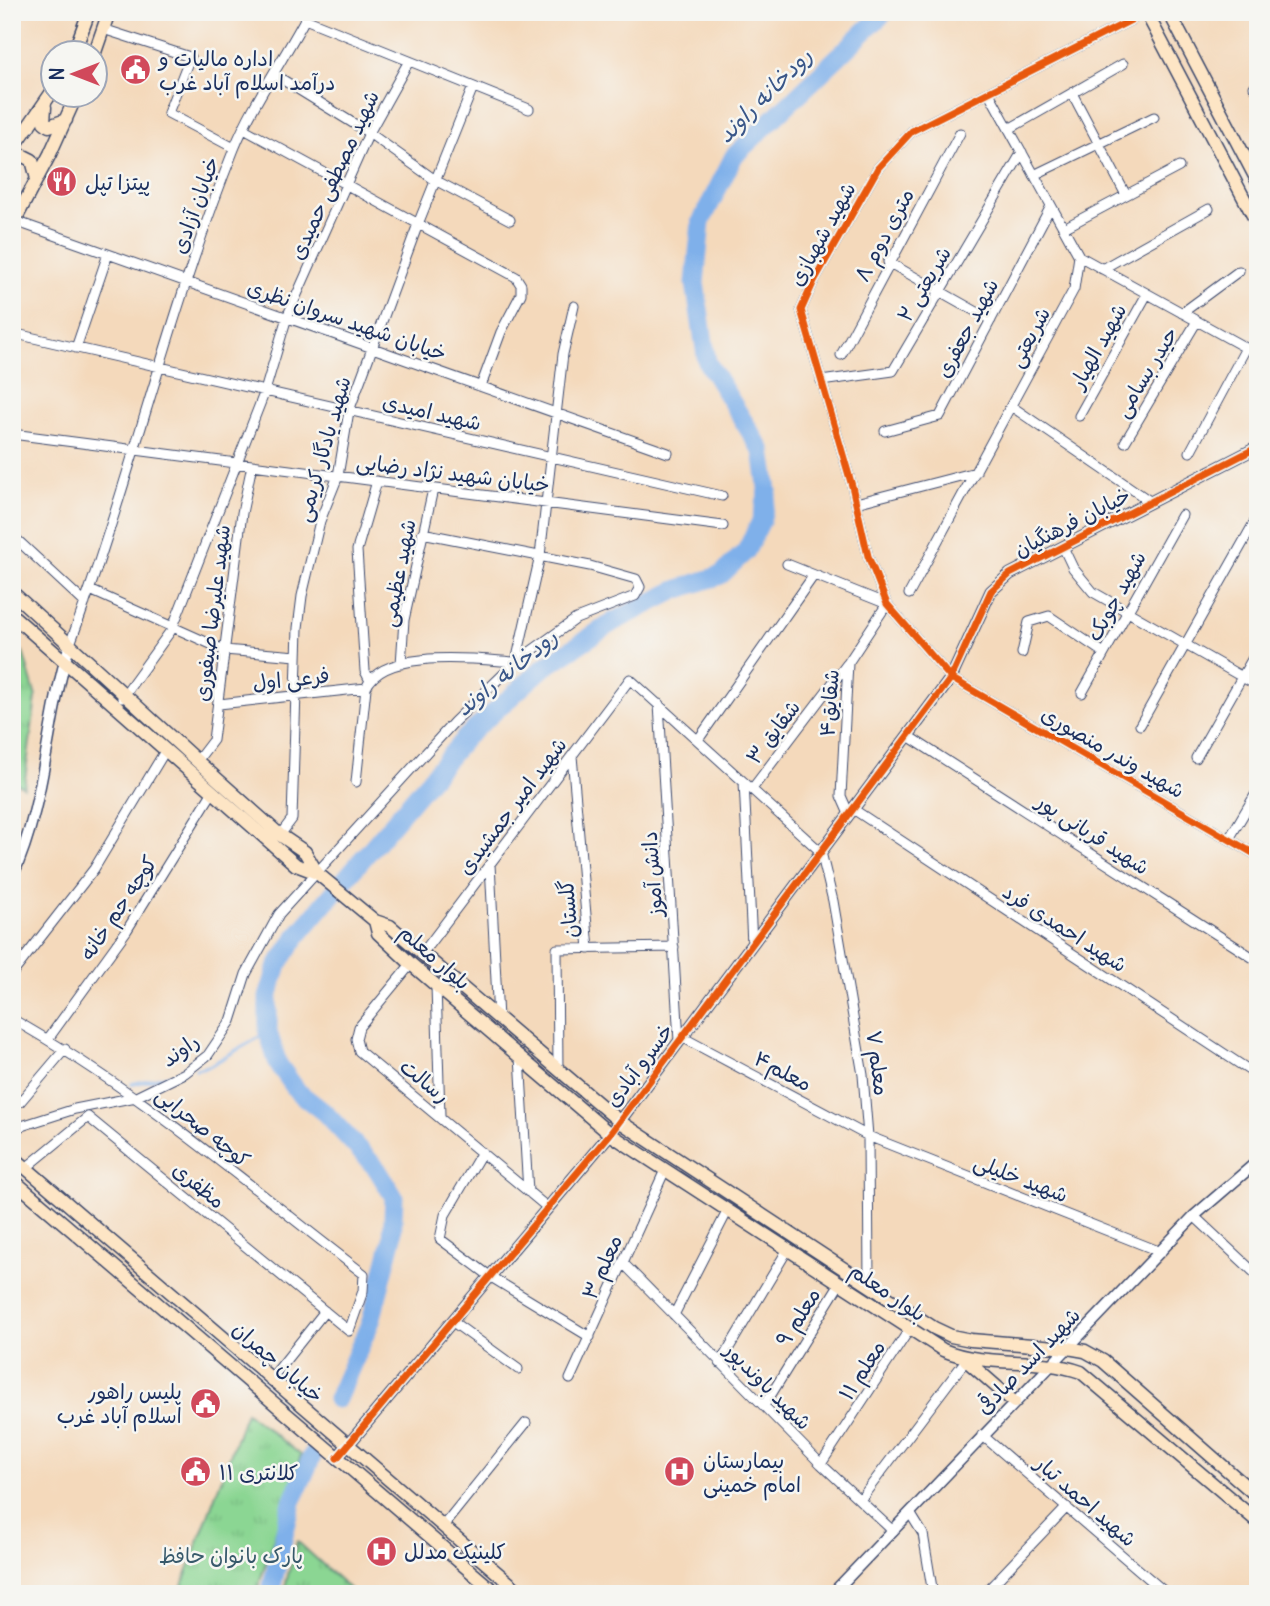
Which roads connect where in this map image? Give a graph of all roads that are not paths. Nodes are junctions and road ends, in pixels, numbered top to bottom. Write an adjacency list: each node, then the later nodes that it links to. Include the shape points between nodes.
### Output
1 (89, 12): 6 (main road)
2 (109, 12): 5 (main road)
3 (1146, 12): 12 (street, شهید شهبازی); 43 (main road)
4 (1169, 12): 35 (main road)
5 (103, 29): 7 (main road); 27 (street, via 190,57 168,113)
6 (79, 38)
7 (100, 38)
8 (409, 61): 10 (street, خیابان آزادی, via 305,19); 11 (street, خیابان آزادی); 24 (street, شهید مصطفی حمیدی)
9 (1123, 64): 13 (street)
10 (275, 75): 22 (street, خیابان آزادی); 24 (street)
11 (473, 87): 17 (street, خیابان آزادی); 34 (street, شهید یادگار کریمی)
12 (989, 93): 23 (street); 63 (street, شهید شهبازی, via 912,131 878,168 801,310)
13 (1072, 93): 23 (street); 26 (street)
14 (44, 108): 21 (main road)
15 (45, 108): 19 (main road, via 48,126)
16 (71, 108): 19 (main road)
17 (529, 110)
18 (1154, 117): 26 (street)
19 (66, 120): 33 (main road)
20 (12, 127): 21 (street)
21 (30, 128): 28 (main road)
22 (244, 129): 27 (street, خیابان آزادی); 36 (street)
23 (1009, 129): 29 (street)
24 (369, 133): 34 (street); 36 (street, شهید مصطفی حمیدی)
25 (960, 133): 47 (street, ۸ متری دوم)
26 (1097, 145): 32 (street); 37 (street)
27 (234, 148): 50 (street, خیابان آزادی)
28 (12, 150)
29 (1022, 152): 32 (street); 51 (street, شریعتی ۲)
30 (12, 157): 33 (main road, via 20,154 33,160)
31 (1179, 167): 37 (street)
32 (1034, 175): 38 (street)
33 (37, 180): 41 (main road)
34 (435, 180): 40 (street); 42 (street, شهید یادگار کریمی)
35 (1258, 182)
36 (346, 184): 42 (street); 55 (street, شهید مصطفی حمیدی)
37 (1126, 195): 44 (street)
38 (1051, 206): 44 (street); 56 (street, شهید جعفری)
39 (1209, 209): 48 (street)
40 (510, 220)
41 (13, 224): 45 (street, خیابان شهید سروان نظری)
42 (418, 224): 60 (street, شهید یادگار کریمی); 64 (street, via 516,277 521,285)
43 (1258, 225)
44 (1064, 228): 46 (street)
45 (108, 254): 50 (street, خیابان شهید سروان نظری); 59 (street)
46 (1079, 256): 48 (street); 66 (street, شریعتی, via 1074,289)
47 (888, 262): 51 (street); 61 (street, ۸ متری دوم)
48 (1102, 269): 52 (street)
49 (1239, 271): 54 (street)
50 (187, 282): 55 (street, خیابان شهید سروان نظری); 62 (street, خیابان آزادی)
51 (941, 291): 56 (street); 63 (street, شریعتی ۲, via 893,371)
52 (1147, 294): 54 (street); 69 (street, شهید الهیار)
53 (574, 306): 68 (street)
54 (1182, 313): 57 (street)
55 (286, 317): 60 (street, خیابان شهید سروان نظری); 65 (street, شهید مصطفی حمیدی)
56 (991, 320): 70 (street, شهید جعفری, via 940,416)
57 (1197, 321): 72 (street, حیدر بسامی); 75 (street, via 1246,348)
58 (12, 333): 59 (street, شهید امیدی)
59 (76, 348): 62 (street, شهید امیدی)
60 (372, 348): 64 (street, خیابان شهید سروان نظری); 67 (street, شهید یادگار کریمی)
61 (841, 355)
62 (162, 368): 65 (street, شهید امیدی); 73 (street, خیابان آزادی)
63 (821, 381): 87 (street, شهید شهبازی)
64 (481, 386): 68 (street, خیابان شهید سروان نظری)
65 (265, 391): 67 (street, شهید امیدی); 78 (street, شهید مصطفی حمیدی)
66 (1011, 406): 80 (street, شریعتی); 85 (street)
67 (349, 411): 77 (street, شهید امیدی); 81 (street, شهید یادگار کریمی)
68 (556, 413): 76 (street, خیابان شهید سروان نظری); 77 (street)
69 (1079, 416)
70 (885, 431)
71 (12, 433): 73 (street, خیابان شهید نژاد رضایی)
72 (1125, 442)
73 (135, 450): 78 (street, خیابان شهید نژاد رضایی); 97 (street, خیابان آزادی)
74 (1256, 450): 85 (street, خیابان فرهنگیان)
75 (1190, 452)
76 (668, 453)
77 (551, 457): 84 (street, شهید امیدی); 86 (street)
78 (235, 463): 79 (street, خیابان شهید نژاد رضایی); 104 (street, شهید مصطفی حمیدی)
79 (252, 465): 81 (street, خیابان شهید نژاد رضایی); 108 (street, شهید علیرضا صیفوری)
80 (976, 472): 87 (street); 99 (street, شریعتی)
81 (338, 476): 82 (street, خیابان شهید نژاد رضایی); 111 (street, شهید یادگار کریمی, via 320,521 302,596)
82 (377, 481): 83 (street, خیابان شهید نژاد رضایی); 118 (street, via 357,551)
83 (433, 489): 86 (street, خیابان شهید نژاد رضایی); 91 (street, شهید عظیمی)
84 (722, 496)
85 (1151, 502): 93 (street, خیابان فرهنگیان)
86 (547, 503): 90 (street, خیابان شهید نژاد رضایی); 94 (street)
87 (856, 503): 101 (street, شهید شهبازی, via 868,556)
88 (1182, 515): 102 (street, شهید چوبک)
89 (1254, 523): 106 (street)
90 (723, 526)
91 (422, 533): 94 (street); 115 (street, شهید عظیمی, via 404,620)
92 (12, 535): 100 (street)
93 (1063, 547): 102 (street, via 1093,592); 117 (street, خیابان فرهنگیان, via 1010,574 991,591)
94 (540, 556): 112 (street); 112 (street, راوند, via 636,579 640,587 635,596 576,619)
95 (787, 564): 96 (street)
96 (814, 575): 101 (street); 128 (street)
97 (90, 590): 100 (street, خیابان آزادی); 104 (street)
98 (12, 592): 105 (main road)
99 (909, 594)
100 (85, 603): 105 (street, خیابان آزادی)
101 (887, 604): 114 (street, شقایق۴); 117 (street, شهید شهبازی)
102 (1127, 612): 106 (street); 110 (street, شهید چوبک)
103 (12, 615): 113 (main road)
104 (172, 629): 108 (street); 121 (street, شهید مصطفی حمیدی)
105 (70, 643): 113 (street); 121 (main road)
106 (1185, 645): 116 (street); 126 (street)
107 (1258, 649): 116 (street)
108 (224, 650): 111 (street); 123 (street, شهید علیرضا صیفوری)
109 (1022, 653): 110 (street, via 1028,622 1049,616)
110 (1104, 653): 120 (street, شهید چوبک)
111 (297, 656): 122 (street, شهید یادگار کریمی)
112 (516, 662): 115 (street, فرعی اول, via 443,658); 143 (street, راوند, via 454,722)
113 (64, 663): 125 (main road); 144 (street, via 41,781 22,857)
114 (848, 663): 134 (street, شقایق ۳); 137 (street, شقایق۴, via 841,796)
115 (401, 664): 118 (street, فرعی اول, via 384,669)
116 (1242, 677): 119 (street); 131 (street)
117 (951, 678): 127 (street, خسرو آبادی); 139 (street, شهید وندر منصوری)
118 (367, 684): 122 (street, فرعی اول); 133 (street)
119 (1258, 686)
120 (1082, 693)
121 (125, 694): 125 (street, شهید مصطفی حمیدی); 132 (main road)
122 (296, 696): 123 (street, فرعی اول); 138 (street, شهید یادگار کریمی, via 292,819)
123 (219, 704): 132 (street, شهید علیرضا صیفوری, via 213,740)
124 (659, 704): 128 (street); 130 (street, شهید امیر جمشیدی, via 631,679); 147 (street, دانش آموز)
125 (114, 705): 129 (main road)
126 (1140, 725)
127 (908, 736): 137 (street, خسرو آبادی); 150 (street, شهید قربانی پور)
128 (698, 740): 134 (street)
129 (165, 751): 136 (main road); 152 (street, via 94,869)
130 (572, 756): 142 (street, شهید امیر جمشیدی); 148 (street, گلستان)
131 (1196, 758)
132 (197, 761): 138 (main road)
133 (356, 782)
134 (748, 786): 140 (street); 146 (street)
135 (1258, 790): 139 (street)
136 (212, 793): 143 (main road, via 296,865); 156 (street, کوچه جم خانه, via 127,930)
137 (851, 811): 140 (street, خسرو آبادی); 161 (street, شهید احمدی فرد)
138 (280, 835): 143 (main road, via 305,852)
139 (1229, 839): 141 (street, شهید وندر منصوری)
140 (821, 852): 146 (street, خسرو آبادی); 168 (street, معلم ۷, via 854,1016)
141 (1258, 856)
142 (490, 863): 149 (street, شهید امیر جمشیدی); 155 (street)
143 (317, 873): 145 (main road); 162 (street, راوند, via 279,914 246,974 231,1021 208,1055 185,1073)
144 (12, 877)
145 (375, 921): 149 (main road, بلوار معلم, via 390,926); 151 (main road, بلوار معلم, via 378,933)
146 (752, 944): 157 (street, خسرو آبادی)
147 (674, 947): 148 (street); 157 (street, دانش آموز)
148 (589, 949): 160 (street, گلستان, via 557,949)
149 (421, 955): 155 (main road, بلوار معلم)
150 (1258, 961)
151 (411, 964): 153 (main road, بلوار معلم); 164 (street, رسالت, via 359,1027 356,1039 359,1051)
152 (12, 974)
153 (436, 985): 159 (main road, بلوار معلم); 164 (street)
154 (12, 1019): 156 (street, کوچه صحرایی)
155 (498, 1019): 160 (main road, بلوار معلم)
156 (48, 1039): 158 (street, کوچه صحرایی)
157 (680, 1039): 165 (street, خسرو آبادی); 168 (street, معلم۴)
158 (65, 1049): 162 (street, کوچه صحرایی); 163 (street, via 20,1102)
159 (520, 1057): 167 (main road, بلوار معلم); 175 (street)
160 (558, 1070): 165 (main road, بلوار معلم)
161 (1258, 1076)
162 (136, 1097): 166 (street, راوند, via 75,1109); 190 (street, کوچه صحرایی, via 364,1274)
163 (12, 1104)
164 (440, 1116): 169 (street, رسالت)
165 (619, 1121): 167 (street, خسرو آبادی); 185 (main road, بلوار معلم)
166 (12, 1129)
167 (610, 1134): 173 (main road, بلوار معلم); 176 (street, خسرو آبادی)
168 (869, 1136): 180 (street, شهید خلیلی); 185 (street, معلم ۷)
169 (482, 1152): 175 (street, رسالت); 183 (street, via 445,1215 440,1239)
170 (12, 1156): 172 (main road, خیابان چمران)
171 (1258, 1161): 178 (street, شهید اسد صادقی)
172 (26, 1168): 186 (street, مظفری, via 88,1117); 198 (main road, خیابان چمران)
173 (665, 1170): 177 (main road, بلوار معلم); 181 (street, معلم ۳)
174 (12, 1179): 204 (main road, خیابان چمران)
175 (528, 1192): 176 (street, رسالت)
176 (548, 1209): 183 (street, خسرو آبادی)
177 (728, 1210): 179 (main road, بلوار معلم); 187 (street)
178 (1194, 1216): 180 (street, شهید اسد صادقی); 182 (street)
179 (788, 1249): 184 (main road, بلوار معلم); 194 (street)
180 (1161, 1252): 192 (street, شهید اسد صادقی)
181 (623, 1263): 187 (street, شهید باوندپور); 191 (street, معلم ۳)
182 (1258, 1276)
183 (491, 1277): 188 (street, خسرو آبادی); 191 (street)
184 (840, 1283): 189 (main road, بلوار معلم); 200 (street, معلم ۹)
185 (869, 1283): 192 (main road, بلوار معلم, via 950,1336)
186 (325, 1311): 190 (street, مظفری); 198 (street)
187 (674, 1315): 194 (street, شهید باوندپور)
188 (453, 1322): 196 (street); 203 (street, خسرو آبادی)
189 (909, 1330): 193 (main road, بلوار معلم); 205 (street, معلم ۱۱)
190 (349, 1331)
191 (590, 1337): 197 (street, معلم ۳)
192 (1068, 1348): 195 (street, شهید اسد صادقی); 206 (main road, بلوار معلم, via 1103,1361)
193 (966, 1360): 195 (main road, بلوار معلم); 199 (main road); 207 (street)
194 (720, 1363): 200 (street, شهید باوندپور)
195 (1051, 1365): 199 (street, شهید اسد صادقی); 210 (main road, بلوار معلم, via 1081,1372)
196 (518, 1369)
197 (570, 1379)
198 (270, 1380): 203 (main road, خیابان چمران)
199 (1014, 1402): 202 (street, شهید اسد صادقی)
200 (764, 1406): 205 (street, شهید باوندپور)
201 (526, 1423): 211 (street)
202 (982, 1435): 208 (street, شهید احمد تبار); 209 (street, شهید اسد صادقی)
203 (347, 1447): 204 (street, خسرو آبادی); 211 (main road, خیابان چمران)
204 (337, 1458): 214 (main road, خیابان چمران)
205 (821, 1464): 207 (street, شهید باوندپور)
206 (1258, 1497)
207 (860, 1500): 212 (street, شهید باوندپور)
208 (1067, 1507): 213 (street, شهید احمد تبار); 218 (street)
209 (910, 1513): 212 (street, شهید اسد صادقی); 217 (street, via 923,1534)
210 (1258, 1522)
211 (443, 1526): 215 (main road, خیابان چمران)
212 (892, 1531): 216 (street, شهید اسد صادقی)
213 (1157, 1586): 219 (street); 220 (street, شهید احمد تبار)
214 (497, 1594)
215 (522, 1594)
216 (832, 1594)
217 (933, 1594)
218 (984, 1594)
219 (1149, 1594)
220 (1167, 1594)

